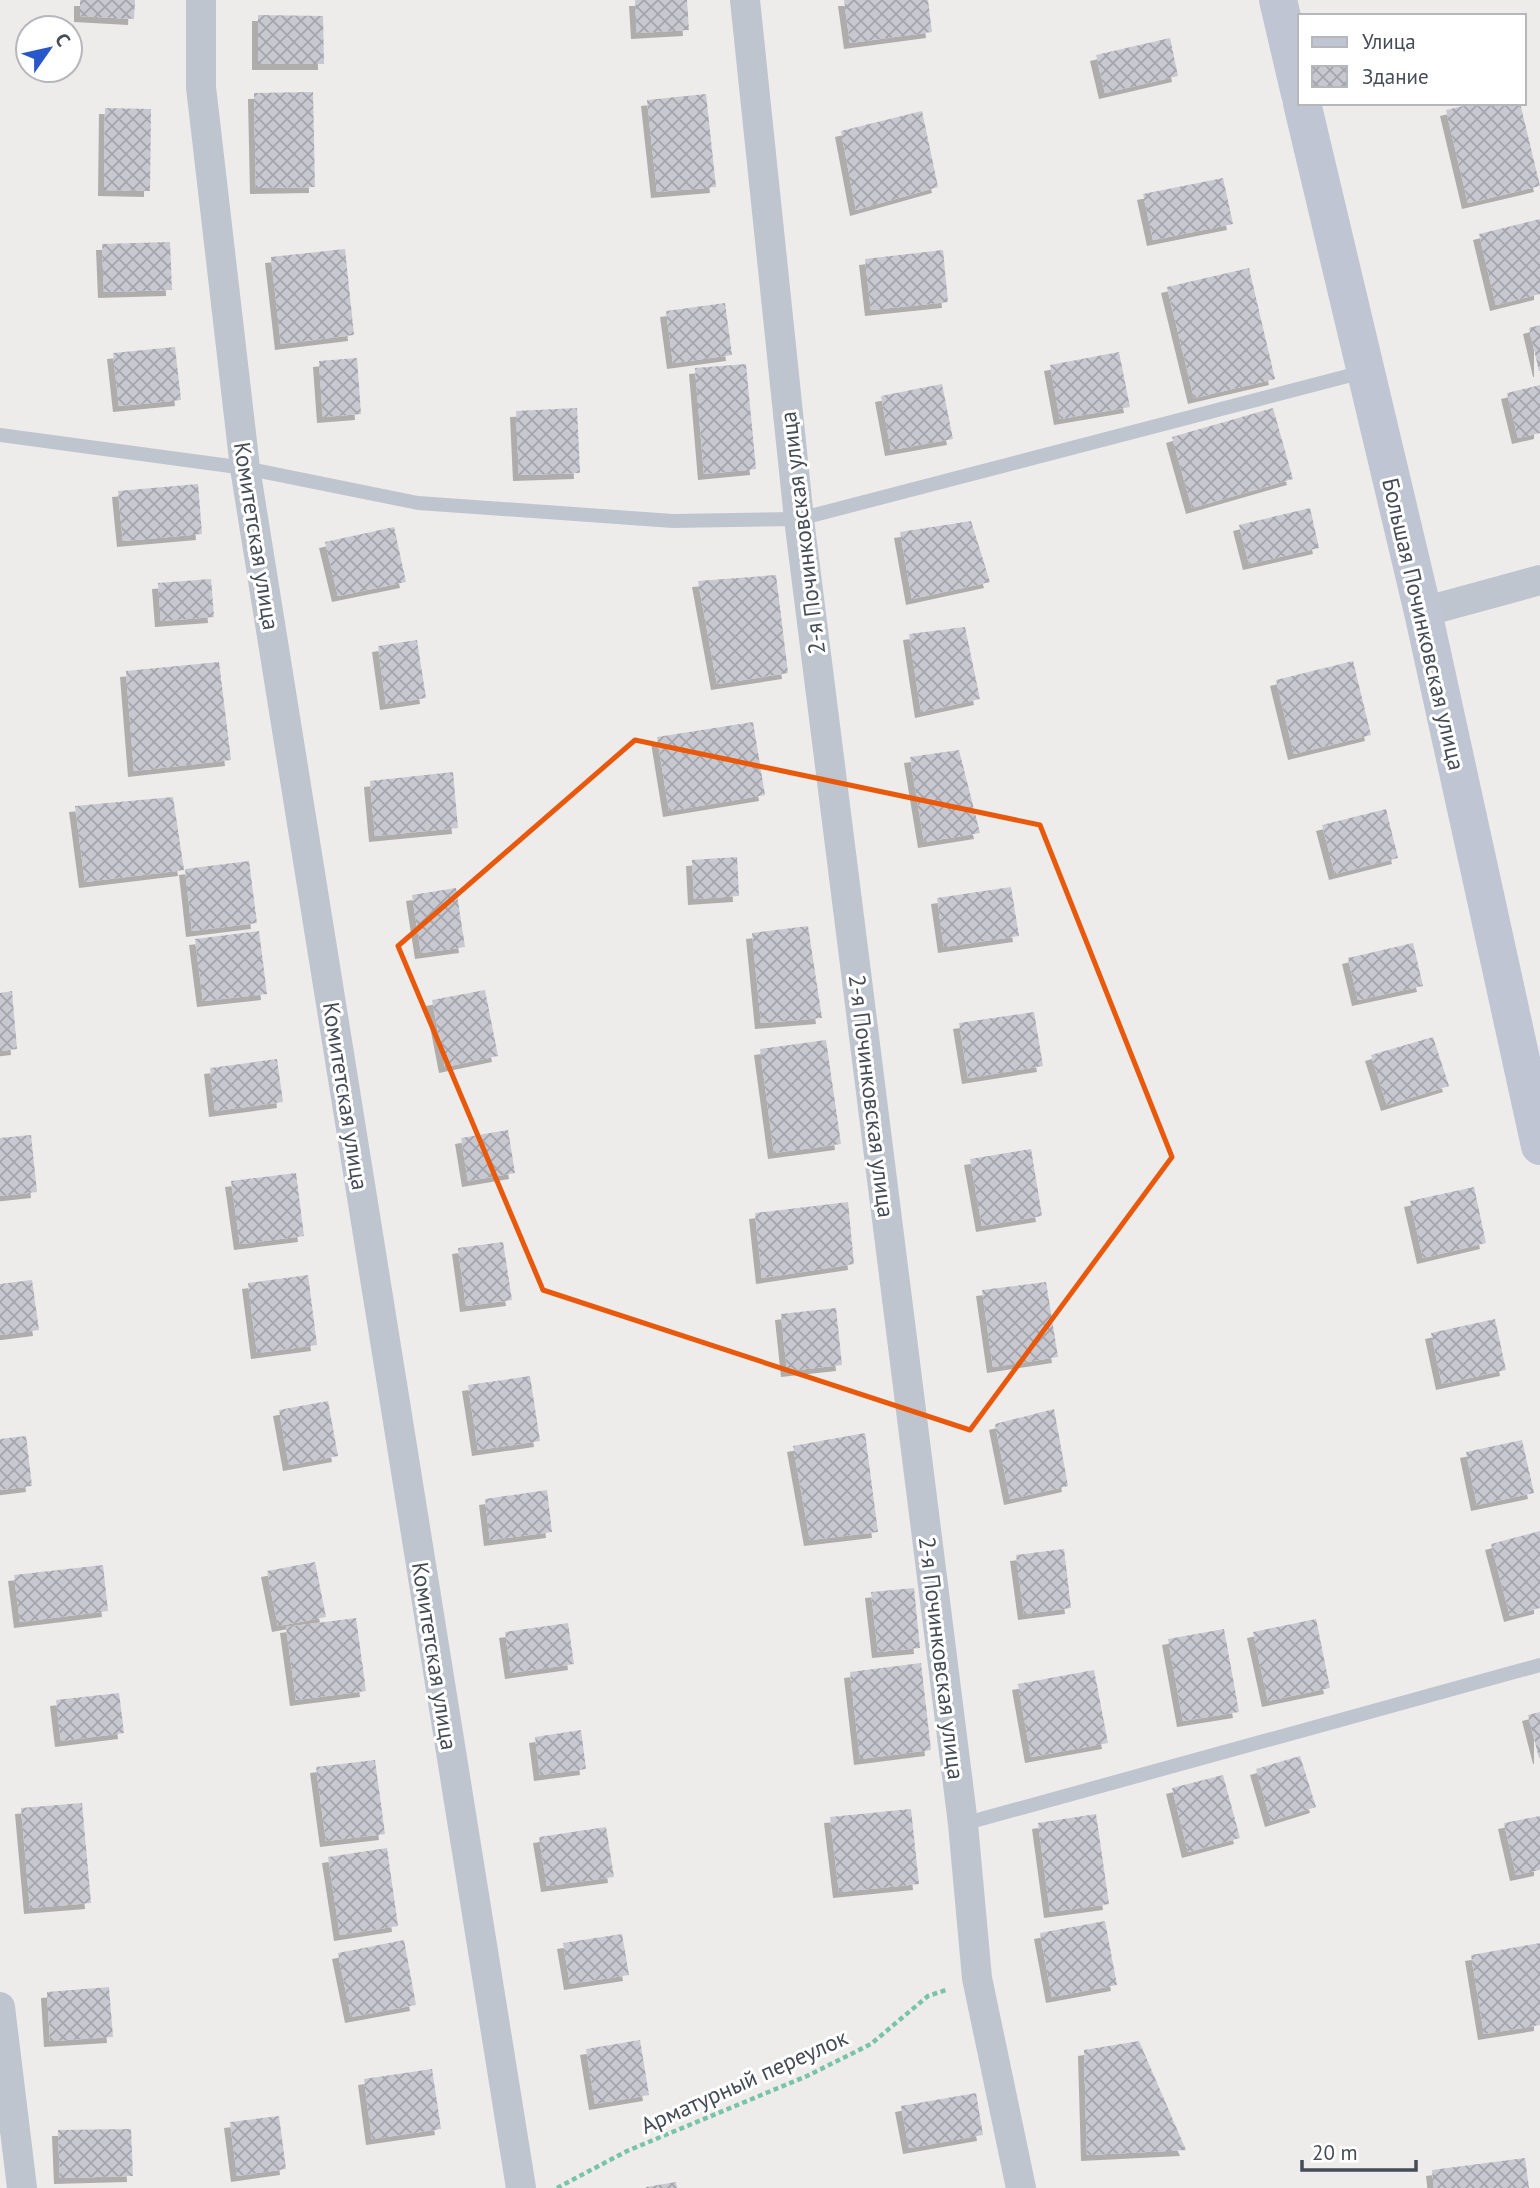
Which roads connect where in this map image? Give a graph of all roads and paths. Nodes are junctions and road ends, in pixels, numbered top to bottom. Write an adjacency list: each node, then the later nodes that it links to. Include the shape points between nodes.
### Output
1 (201, 0): 8 (street, Комитетская улица, via 201,87)
2 (745, 0): 9 (street, 2-я Починковская улица)
3 (1278, 0): 4 (street)
4 (1298, 85)
5 (1302, 105): 6 (street, Большая Починковская улица)
6 (1365, 371): 9 (lane); 11 (street, Большая Починковская улица)
7 (0, 435): 8 (lane)
8 (245, 468): 9 (lane, via 418,503 673,521); 18 (street, Комитетская улица)
9 (799, 519): 14 (street, 2-я Починковская улица)
10 (1540, 580): 11 (street)
11 (1423, 612): 12 (street, Большая Починковская улица)
12 (1540, 1146)
13 (1540, 1665): 14 (lane)
14 (963, 1824): 15 (street, 2-я Починковская улица)
15 (977, 1978): 19 (path, Арматурный переулок, via 928,1996 871,2044 807,2076 627,2151); 20 (street, 2-я Починковская улица)
16 (0, 2007): 17 (street)
17 (22, 2188)
18 (521, 2188)
19 (557, 2188)
20 (1021, 2188)

